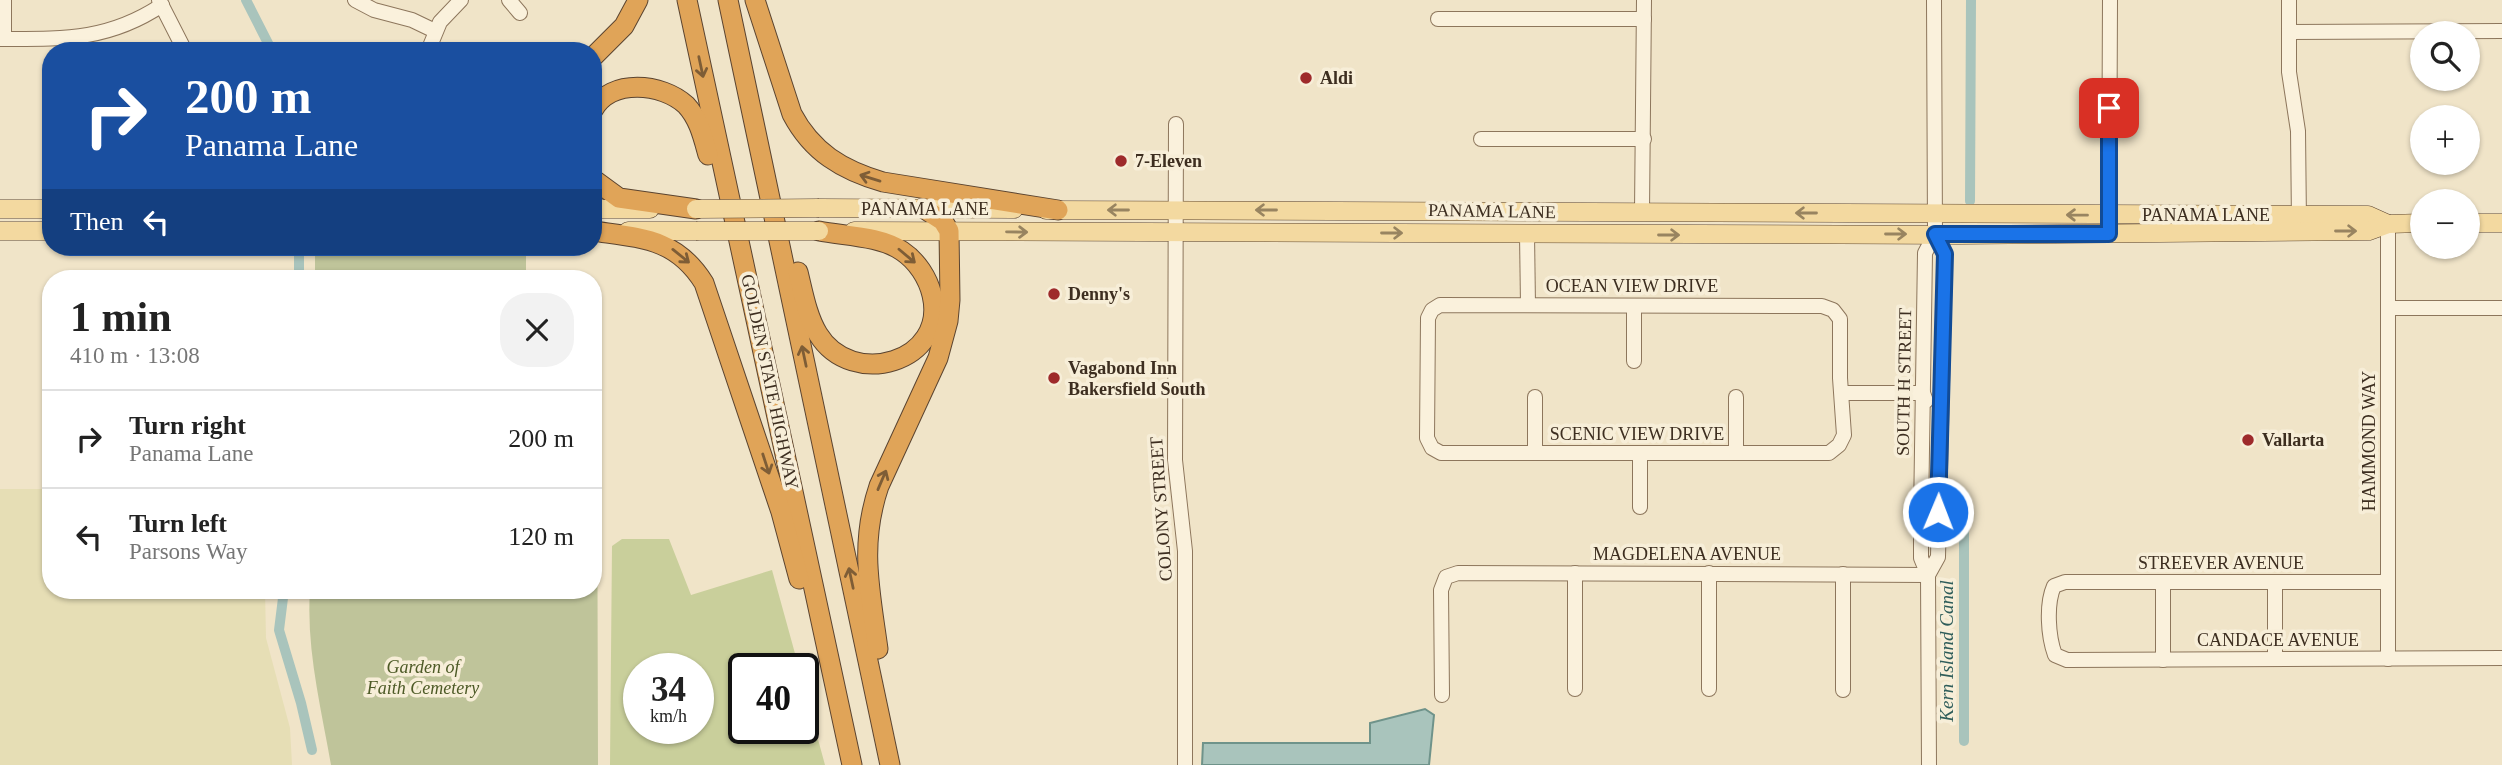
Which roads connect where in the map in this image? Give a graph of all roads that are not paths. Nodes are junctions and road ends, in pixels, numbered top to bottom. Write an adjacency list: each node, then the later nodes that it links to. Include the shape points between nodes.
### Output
1 (4, 0): 20 (street)
2 (355, 0): 17 (street)
3 (461, 0): 17 (street)
4 (509, 0): 14 (street)
5 (638, 0): 23 (highway, via 624,26)
6 (687, 0): 63 (highway, GOLDEN STATE HIGHWAY, one-way to 63)
7 (727, 0): 24 (highway)
8 (755, 0): 35 (highway, one-way to 8, via 883,182 824,156 792,114)
9 (1644, 0): 16 (street)
10 (1934, 0): 40 (street, SOUTH H STREET)
11 (2110, 0): 46 (street)
12 (2289, 0): 19 (street)
13 (161, 2): 20 (street, via 128,25 89,37); 21 (street)
14 (520, 13)
15 (1438, 19): 16 (street)
16 (1644, 19): 28 (street)
17 (435, 31): 22 (street)
18 (2502, 31): 19 (street)
19 (2289, 32): 41 (street, via 2289,72 2298,131)
20 (2, 39)
21 (181, 42)
22 (431, 42)
23 (602, 48)
24 (749, 98): 50 (highway, one-way to 24, via 888,243 903,251 929,281 932,321 928,334 911,352 890,362 856,363 835,353 818,335); 93 (highway, one-way to 24)
25 (602, 101): 63 (highway, via 619,91 643,87 667,92 693,114)
26 (1176, 124): 36 (street, COLONY STREET)
27 (1481, 139): 28 (street)
28 (1644, 139): 39 (street)
29 (602, 186): 34 (highway, via 619,198)
30 (923, 208): 34 (main road, PANAMA LANE, bridge); 35 (main road, PANAMA LANE); 51 (highway, via 943,220)
31 (0, 209): 32 (main road)
32 (42, 209)
33 (602, 209): 34 (main road, PANAMA LANE)
34 (696, 209)
35 (1058, 210): 36 (main road, PANAMA LANE, one-way to 35)
36 (1177, 210): 37 (main road, PANAMA LANE, one-way to 36); 53 (street, COLONY STREET)
37 (1355, 210): 38 (main road, PANAMA LANE); 54 (main road, via 1346,222 1296,223)
38 (1567, 212): 39 (main road, PANAMA LANE); 55 (main road, via 1553,222 1531,226)
39 (1642, 212): 40 (main road, PANAMA LANE, one-way to 39); 56 (main road, via 1636,222)
40 (1935, 214): 46 (main road, PANAMA LANE, one-way to 40); 57 (street, SOUTH H STREET)
41 (2299, 223): 42 (main road, PANAMA LANE, via 2369,231); 46 (main road, PANAMA LANE)
42 (2388, 223): 43 (main road, PANAMA LANE); 60 (street, HAMMOND WAY)
43 (2410, 223)
44 (2480, 223): 45 (main road)
45 (2502, 223)
46 (2109, 224): 57 (main road, PANAMA LANE)
47 (0, 231): 48 (main road)
48 (42, 231)
49 (602, 231): 50 (main road, PANAMA LANE, bridge)
50 (819, 231): 51 (main road, PANAMA LANE)
51 (949, 231): 53 (main road, PANAMA LANE, one-way to 53); 93 (highway, one-way to 51, via 867,565 868,526 879,486 944,339 950,300)
52 (602, 232): 92 (highway, one-way to 92, via 661,244 686,260 704,283 781,512)
53 (1177, 233): 54 (main road, PANAMA LANE); 94 (street, COLONY STREET, via 1175,450 1185,551)
54 (1268, 233): 55 (main road, PANAMA LANE, one-way to 55)
55 (1527, 234): 56 (main road, PANAMA LANE); 58 (street)
56 (1600, 234): 57 (main road, PANAMA LANE, one-way to 57)
57 (1935, 234): 62 (street, SOUTH H STREET, via 1925,253); 65 (street, SOUTH H STREET, via 1945,254)
58 (1528, 305): 59 (street, OCEAN VIEW DRIVE); 70 (street, OCEAN VIEW DRIVE, via 1440,305 1432,310 1428,318 1427,438)
59 (1634, 306): 64 (street); 66 (street, OCEAN VIEW DRIVE, via 1822,306 1833,310 1840,319)
60 (2388, 308): 61 (street); 82 (street, HAMMOND WAY)
61 (2502, 308)
62 (1924, 330): 65 (street, via 1932,378); 67 (street, SOUTH H STREET)
63 (760, 337): 92 (highway, GOLDEN STATE HIGHWAY)
64 (1633, 361)
65 (1940, 391): 74 (street, SOUTH H STREET)
66 (1842, 393): 67 (street); 73 (street, SCENIC VIEW DRIVE, via 1844,435 1829,453)
67 (1923, 393): 74 (street, via 1931,414); 79 (street, SOUTH H STREET, via 1921,558)
68 (1535, 397): 71 (street)
69 (1736, 397): 73 (street)
70 (1432, 448): 71 (street, SCENIC VIEW DRIVE, via 1441,453)
71 (1535, 453): 72 (street, SCENIC VIEW DRIVE)
72 (1640, 453): 73 (street, SCENIC VIEW DRIVE); 75 (street)
73 (1736, 453)
74 (1939, 490): 79 (street, SOUTH H STREET, via 1938,556)
75 (1640, 507)
76 (1575, 573): 77 (street, MAGDELENA AVENUE); 88 (street); 91 (street, MAGDELENA AVENUE, via 1458,573 1446,577 1441,590)
77 (1709, 573): 78 (street, MAGDELENA AVENUE); 89 (street)
78 (1843, 574): 79 (street, MAGDELENA AVENUE); 90 (street)
79 (1928, 575): 95 (street, SOUTH H STREET)
80 (2163, 582): 81 (street, STREEVER AVENUE); 83 (street, STREEVER AVENUE, via 2065,582 2054,586 2050,643); 87 (street)
81 (2275, 582): 82 (street, STREEVER AVENUE); 85 (street)
82 (2388, 582): 86 (street, HAMMOND WAY)
83 (2055, 655): 87 (street, CANDACE AVENUE, via 2067,660)
84 (2502, 658): 86 (street, CANDACE AVENUE)
85 (2275, 659): 86 (street, CANDACE AVENUE); 87 (street, CANDACE AVENUE)
86 (2388, 659)
87 (2163, 660)
88 (1575, 689)
89 (1709, 689)
90 (1843, 690)
91 (1441, 695)
92 (851, 765)
93 (892, 765)
94 (1185, 765)
95 (1929, 765)

